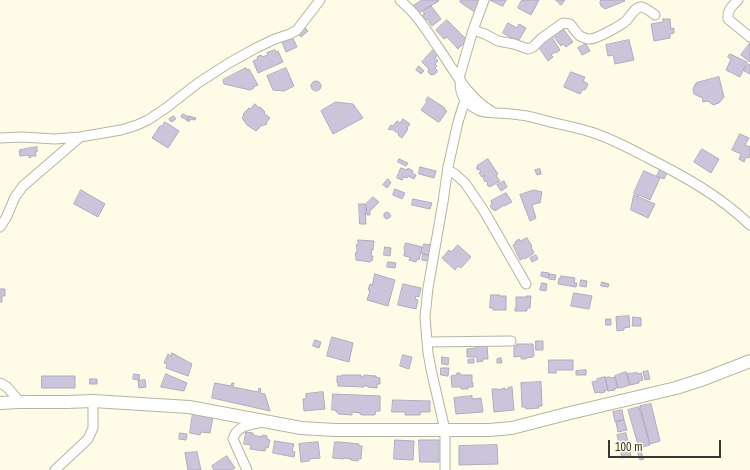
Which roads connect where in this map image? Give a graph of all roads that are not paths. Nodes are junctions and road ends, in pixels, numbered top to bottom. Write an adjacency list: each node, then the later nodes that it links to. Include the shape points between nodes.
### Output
1 (320, 0): 10 (street, via 297,30 229,63 198,82 166,108 138,126)
2 (400, 0): 8 (street, via 414,14)
3 (484, 0): 6 (street)
4 (738, 0): 7 (street, via 730,8 728,19)
5 (655, 15): 6 (street, via 639,7 619,26 590,39 580,36 570,24 563,23 528,49 498,41)
6 (473, 30): 8 (street)
7 (750, 37)
8 (460, 80): 9 (street, via 460,92)
9 (467, 96): 12 (street, via 456,128); 13 (street, via 471,106 484,112 522,115 595,133 618,142 698,185 739,214)
10 (80, 137): 11 (street); 14 (street, via 23,186)
11 (0, 138)
12 (448, 170): 15 (street, via 465,183); 17 (street, via 428,288 425,318)
13 (750, 226)
14 (0, 227)
15 (526, 284)
16 (511, 341): 17 (street)
17 (427, 342): 24 (street)
18 (750, 361): 24 (main road, via 676,388 512,428)
19 (0, 383): 21 (street)
20 (93, 401): 21 (main road); 23 (main road, via 189,406); 25 (street, via 93,428 88,439)
21 (20, 402): 22 (main road)
22 (0, 403)
23 (264, 421): 24 (main road, via 301,428 335,430); 26 (street, via 242,427 234,433 233,439)
24 (445, 430): 27 (street)
25 (55, 470)
26 (247, 470)
27 (445, 470)

